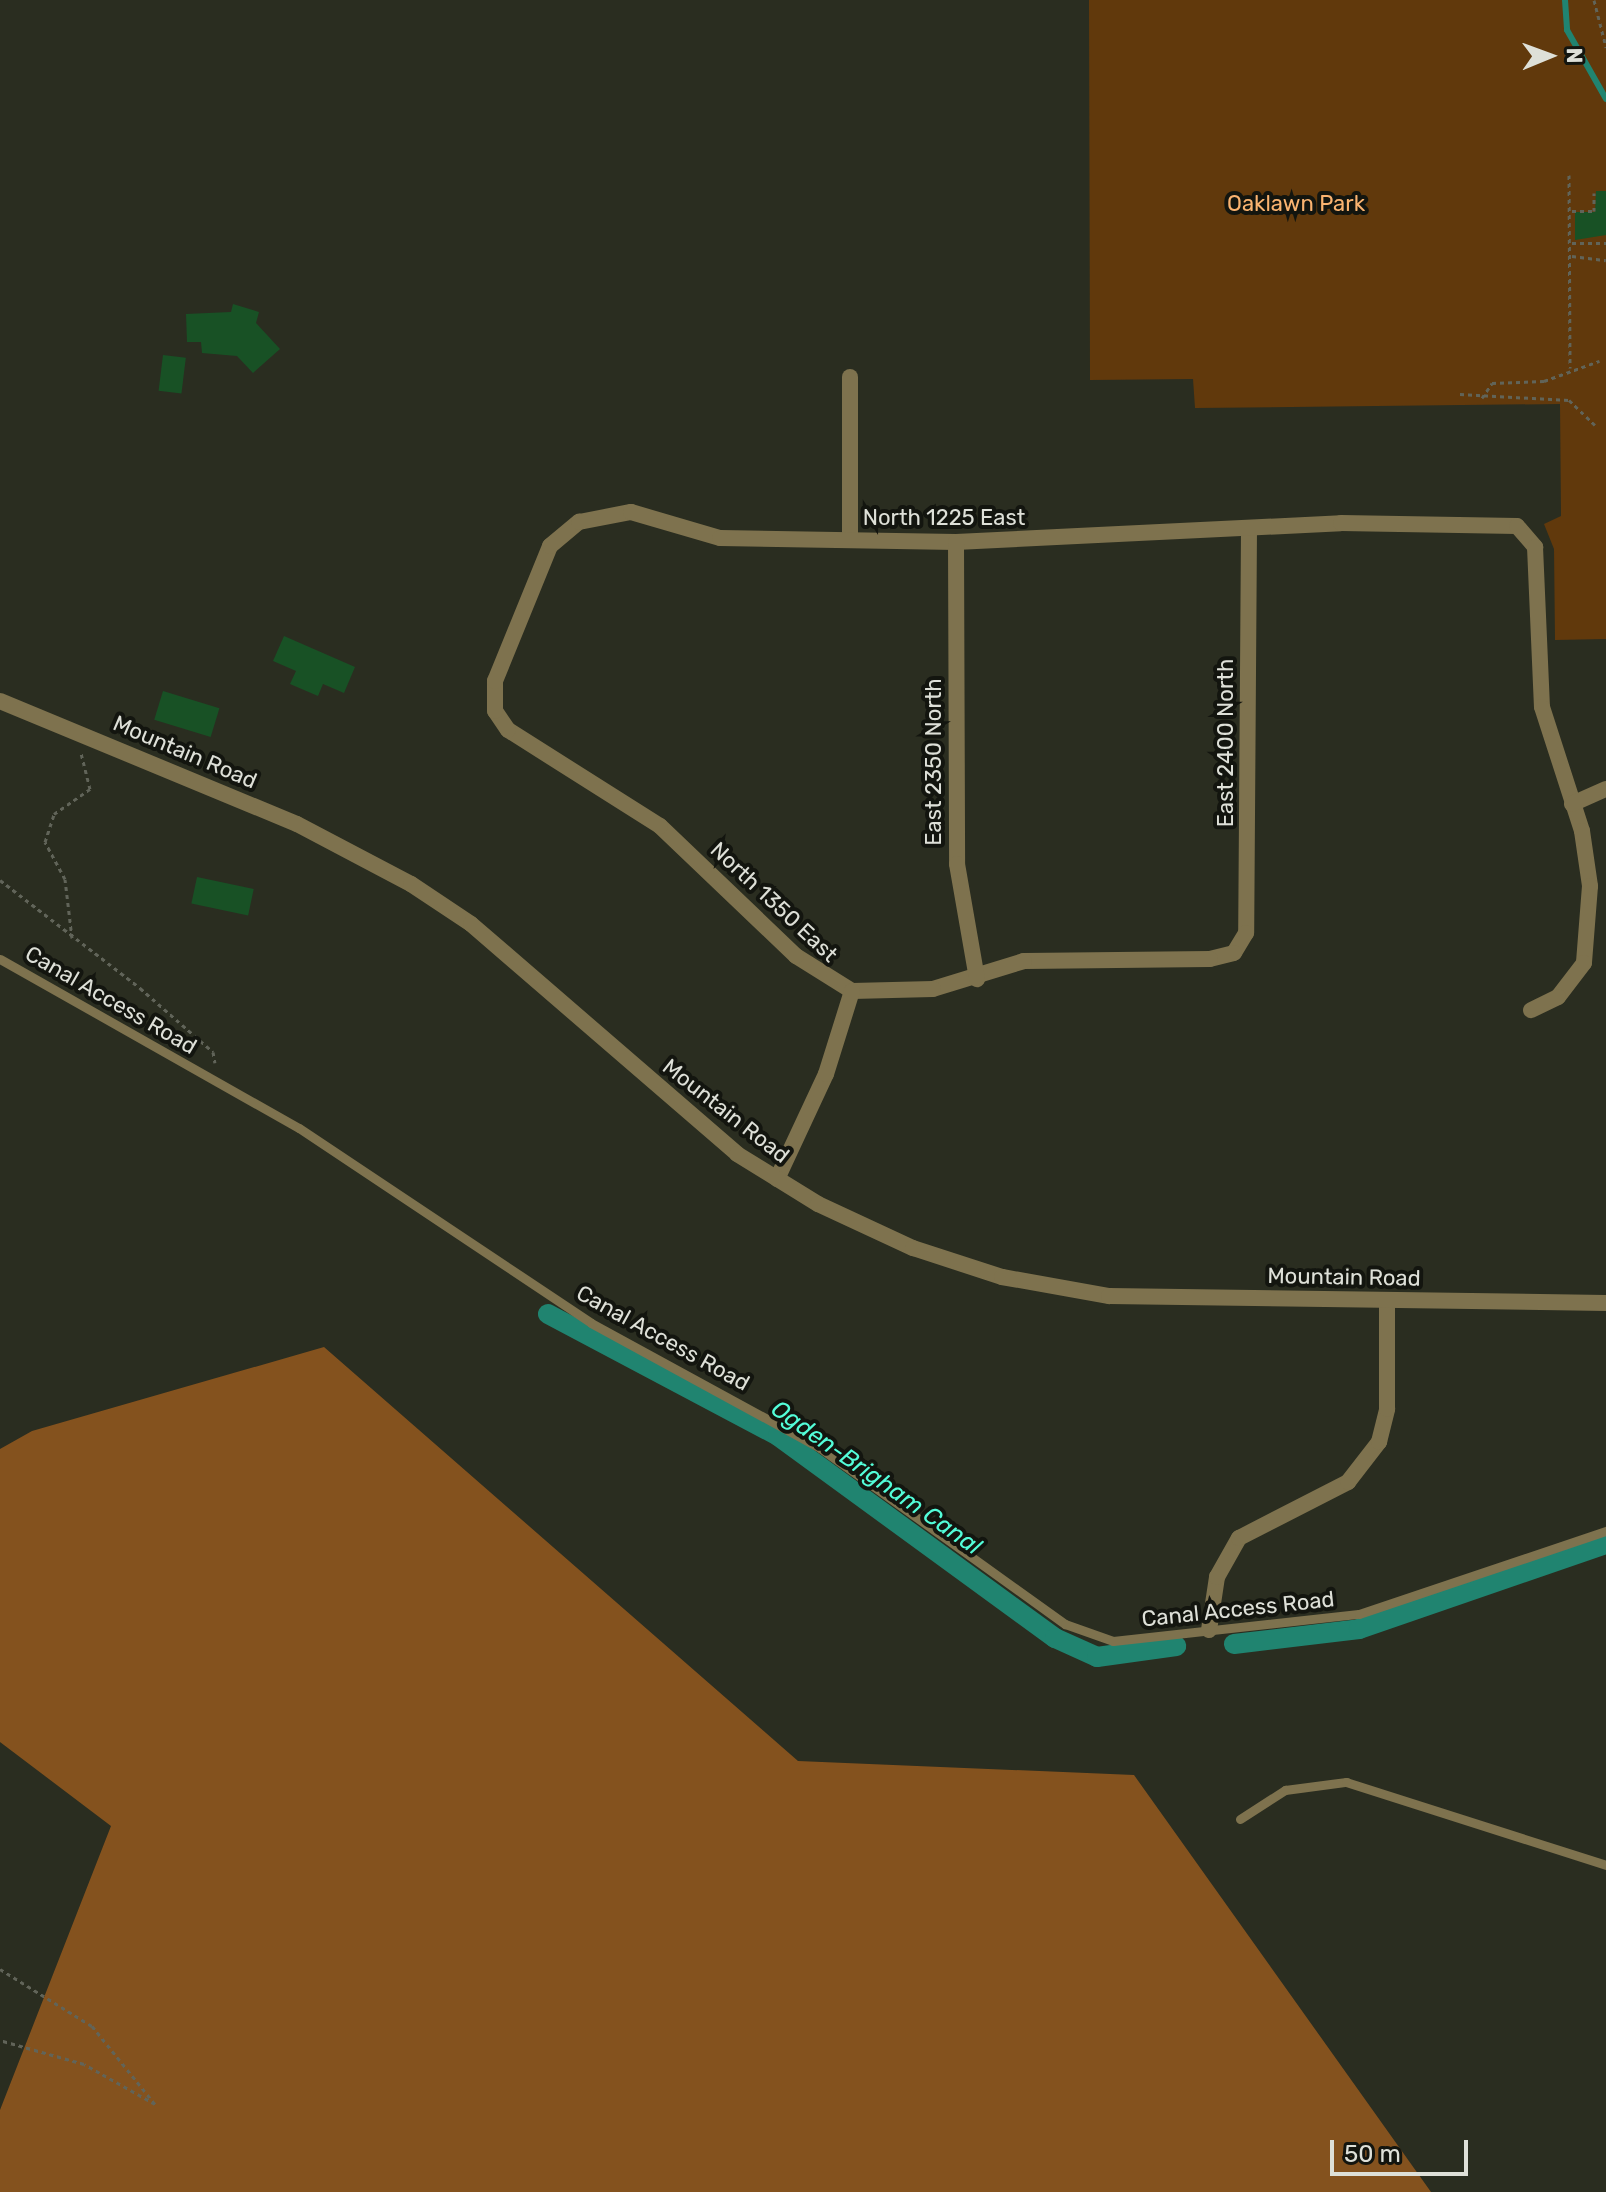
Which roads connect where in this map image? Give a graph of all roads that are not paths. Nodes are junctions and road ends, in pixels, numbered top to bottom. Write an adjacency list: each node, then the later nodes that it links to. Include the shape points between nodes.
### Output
1 (850, 377): 3 (street)
2 (1249, 529): 4 (street, North 1225 East); 8 (street, North 1225 East, via 1418,523 1525,530 1537,562 1542,707); 9 (street, East 2400 North, via 1246,933)
3 (850, 540): 4 (street, North 1225 East); 6 (street, North 1225 East, via 720,538 631,512 579,522 550,546 495,681 495,711)
4 (956, 542): 11 (street, East 2350 North, via 957,864)
5 (0, 701): 14 (street, Mountain Road, via 297,824 411,884 471,924 679,1106)
6 (508, 730): 12 (street, North 1350 East, via 660,826 796,956)
7 (1606, 789): 8 (street)
8 (1572, 804): 13 (street, via 1590,886 1584,963 1558,997)
9 (1234, 953): 11 (street, North 1350 East, via 1024,961)
10 (0, 959): 18 (lane, Canal Access Road, via 212,1078 440,1216 591,1323 820,1448 1065,1624 1113,1641)
11 (977, 979): 12 (street, North 1350 East, via 902,994)
12 (852, 991): 14 (street, via 826,1074)
13 (1531, 1010)
14 (777, 1179): 15 (street, Mountain Road, via 913,1248 1055,1289)
15 (1387, 1300): 16 (street, Mountain Road); 18 (street, via 1387,1409 1379,1442 1348,1482 1239,1538 1217,1577)
16 (1606, 1303)
17 (1606, 1531): 18 (lane, Canal Access Road, via 1359,1614)
18 (1209, 1630)
19 (1240, 1819): 20 (lane, via 1285,1790 1346,1782)
20 (1606, 1865)

